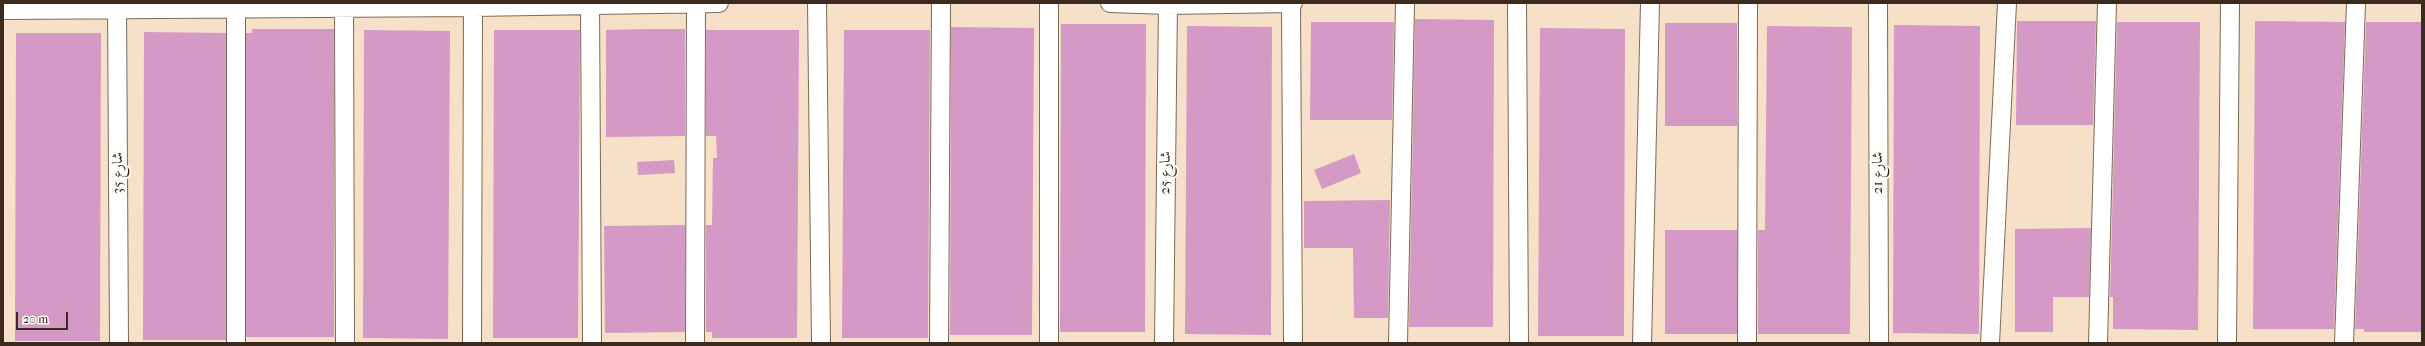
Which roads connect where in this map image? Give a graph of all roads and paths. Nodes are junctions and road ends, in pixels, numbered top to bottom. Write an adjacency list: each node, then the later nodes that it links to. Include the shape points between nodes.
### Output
1 (696, 3): 2 (street); 17 (street); 29 (street)
2 (719, 3)
3 (817, 3): 30 (street)
4 (941, 3): 31 (street)
5 (1049, 3): 32 (street)
6 (1110, 3): 18 (street)
7 (1292, 3): 18 (street); 34 (street)
8 (1405, 3): 35 (street)
9 (1517, 3): 36 (street)
10 (1650, 3): 37 (street)
11 (1748, 3): 38 (street)
12 (1878, 3): 39 (street, شارع 21)
13 (2007, 3): 40 (street)
14 (2107, 3): 41 (street)
15 (2230, 3): 42 (street)
16 (2356, 3): 43 (street)
17 (590, 4): 21 (street); 28 (street)
18 (1168, 4): 33 (street, شارع 25)
19 (236, 5): 20 (street); 22 (street); 25 (street)
20 (344, 5): 21 (street); 26 (street)
21 (473, 5): 27 (street)
22 (117, 6): 23 (street); 24 (street, شارع 35)
23 (3, 10)
24 (119, 343)
25 (236, 343)
26 (345, 343)
27 (472, 343)
28 (592, 343)
29 (695, 343)
30 (821, 343)
31 (939, 343)
32 (1049, 343)
33 (1164, 343)
34 (1293, 343)
35 (1398, 343)
36 (1519, 343)
37 (1642, 343)
38 (1747, 343)
39 (1879, 343)
40 (1990, 343)
41 (2098, 343)
42 (2227, 343)
43 (2344, 343)

